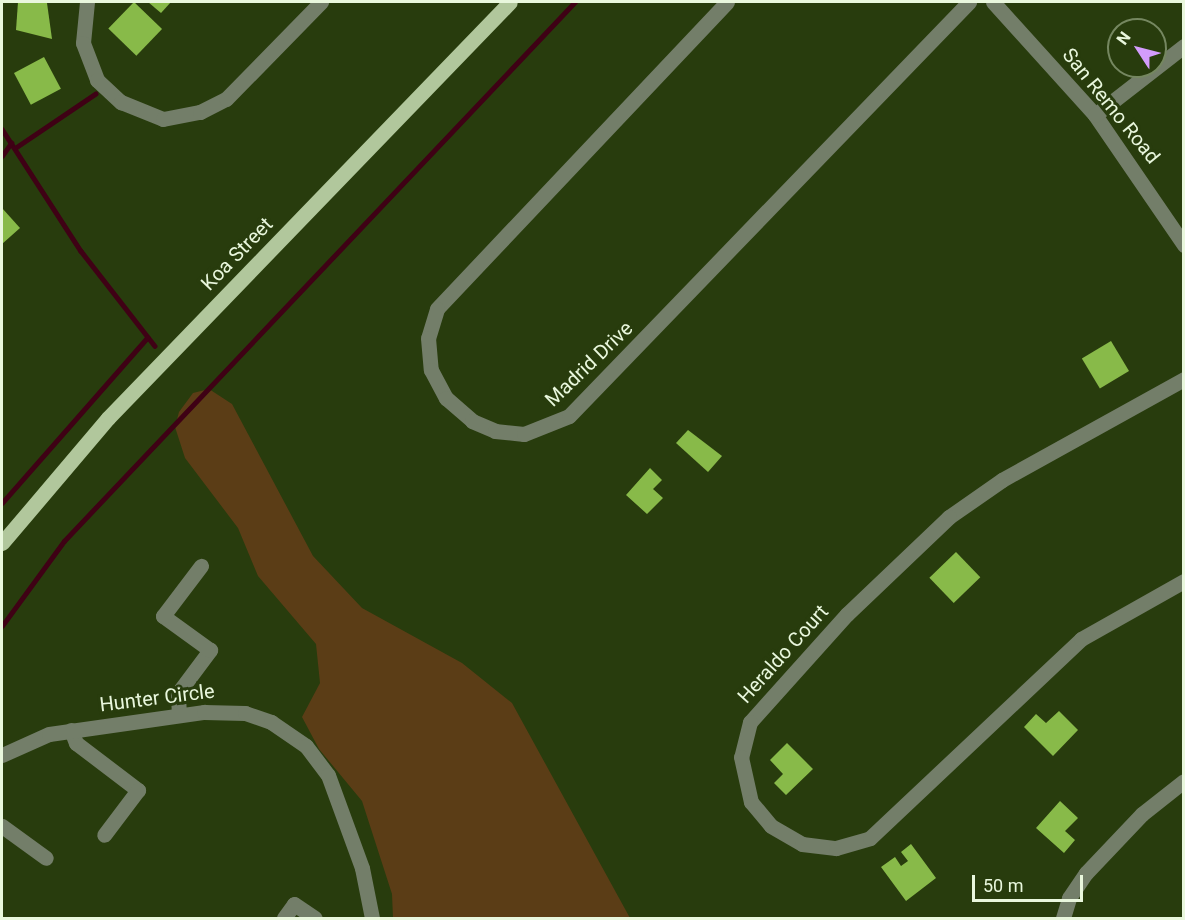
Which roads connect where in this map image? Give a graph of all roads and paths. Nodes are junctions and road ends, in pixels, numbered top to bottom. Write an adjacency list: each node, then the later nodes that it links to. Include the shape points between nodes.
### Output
1 (87, 2): 2 (street, via 83,43 97,80 120,102 163,119 194,114 226,99)
2 (321, 2)
3 (510, 2): 11 (main road, Koa Street, via 108,418)
4 (727, 2): 5 (street, Madrid Drive, via 437,309 428,338 431,370 446,398 472,422 495,431 524,434 568,416)
5 (969, 2)
6 (993, 2): 8 (street, San Remo Road)
7 (1184, 46): 8 (street)
8 (1095, 115): 9 (street, San Remo Road)
9 (1184, 245)
10 (1184, 379): 13 (street, Heraldo Court, via 1002,480 949,517 847,614 750,722 741,757 752,802 771,826 802,844 836,848 870,838 1081,639)
11 (2, 543)
12 (201, 566): 14 (street, via 163,616 210,650 178,693)
13 (1184, 580)
14 (179, 715): 15 (street, Hunter Circle); 23 (street, Hunter Circle, via 217,711 252,715 306,746 337,795)
15 (71, 730): 16 (street, Hunter Circle, via 38,737); 19 (street, via 76,742 138,790)
16 (2, 755)
17 (1184, 781): 24 (street, via 1142,814 1086,873)
18 (2, 826): 20 (street)
19 (104, 835)
20 (46, 858)
21 (284, 918): 22 (street, via 294,904)
22 (315, 918)
23 (372, 918)
24 (1063, 918)

